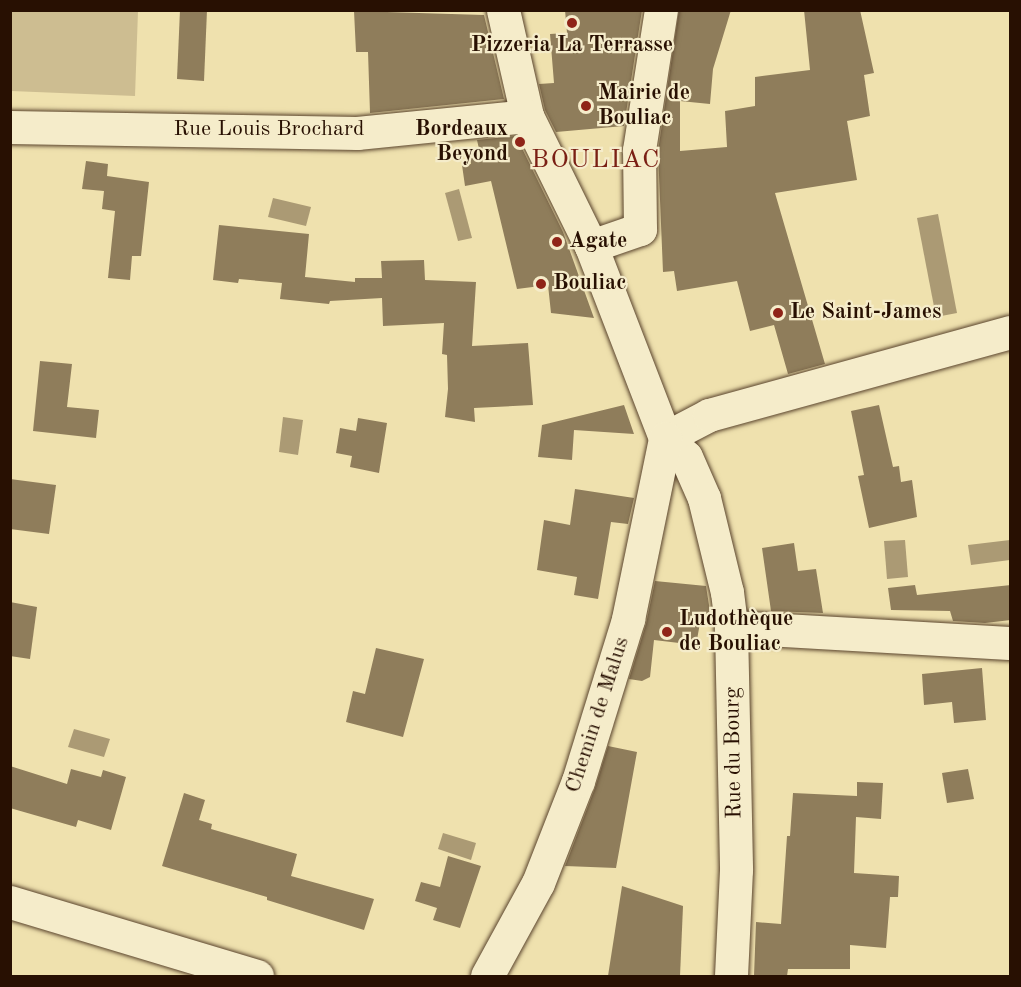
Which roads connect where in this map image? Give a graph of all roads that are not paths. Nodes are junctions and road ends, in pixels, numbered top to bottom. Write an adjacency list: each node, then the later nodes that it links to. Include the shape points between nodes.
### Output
1 (503, 10): 3 (street)
2 (661, 10): 5 (street, via 639,150 640,229)
3 (527, 116): 4 (street, Rue Louis Brochard, via 357,133); 5 (street)
4 (10, 127)
5 (591, 246): 7 (street)
6 (1011, 332): 7 (street, via 710,415)
7 (665, 438): 8 (street, Rue du Bourg, via 686,457 704,498); 12 (street, Chemin de Malus, via 628,619 578,781 538,883)
8 (732, 627): 9 (street); 13 (street, Rue du Bourg, via 736,870)
9 (1011, 643)
10 (10, 902): 11 (street)
11 (257, 976)
12 (487, 976)
13 (731, 976)

